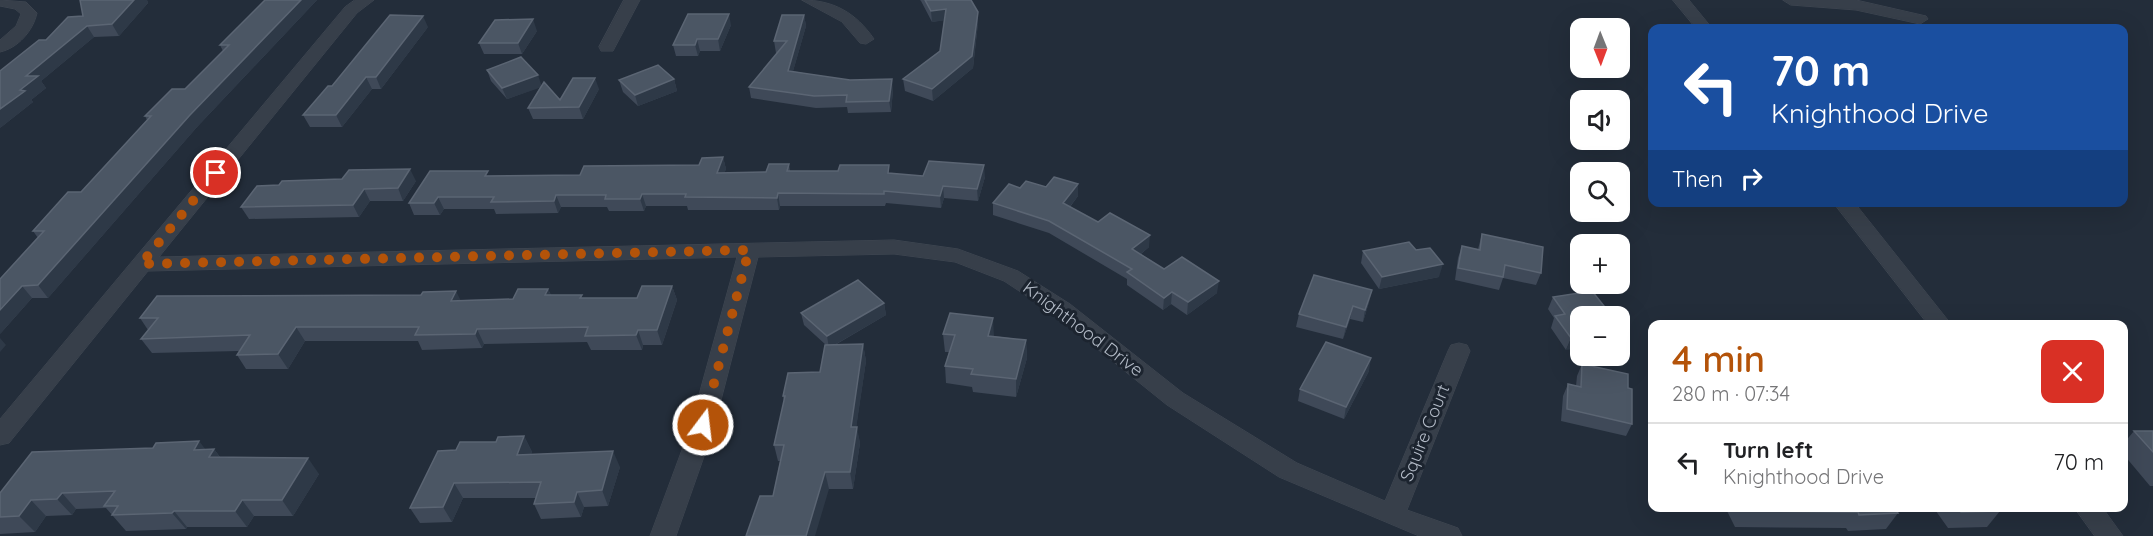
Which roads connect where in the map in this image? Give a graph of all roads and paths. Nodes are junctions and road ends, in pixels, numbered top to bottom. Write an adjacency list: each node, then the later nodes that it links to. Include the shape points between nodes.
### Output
1 (366, 0): 14 (street, via 351,10)
2 (632, 0): 11 (street)
3 (810, 0): 9 (street, via 848,19)
4 (1681, 0): 8 (street)
5 (1791, 0): 7 (street, via 1856,5)
6 (1, 1): 10 (street, via 20,5 29,13 27,24)
7 (1920, 19)
8 (1701, 24)
9 (866, 39)
10 (0, 47)
11 (607, 47)
12 (1847, 207): 15 (street)
13 (749, 250): 14 (street, Knighthood Drive); 19 (street, Knighthood Drive, via 894,247 958,256 1011,276 1062,309 1175,399 1288,470); 20 (street, via 703,425)
14 (141, 264): 17 (street)
15 (1937, 320)
16 (1458, 351): 19 (street, Squire Court)
17 (0, 436)
18 (2091, 512): 22 (street)
19 (1392, 515): 21 (street, Knighthood Drive)
20 (663, 536)
21 (1449, 536)
22 (2110, 536)

